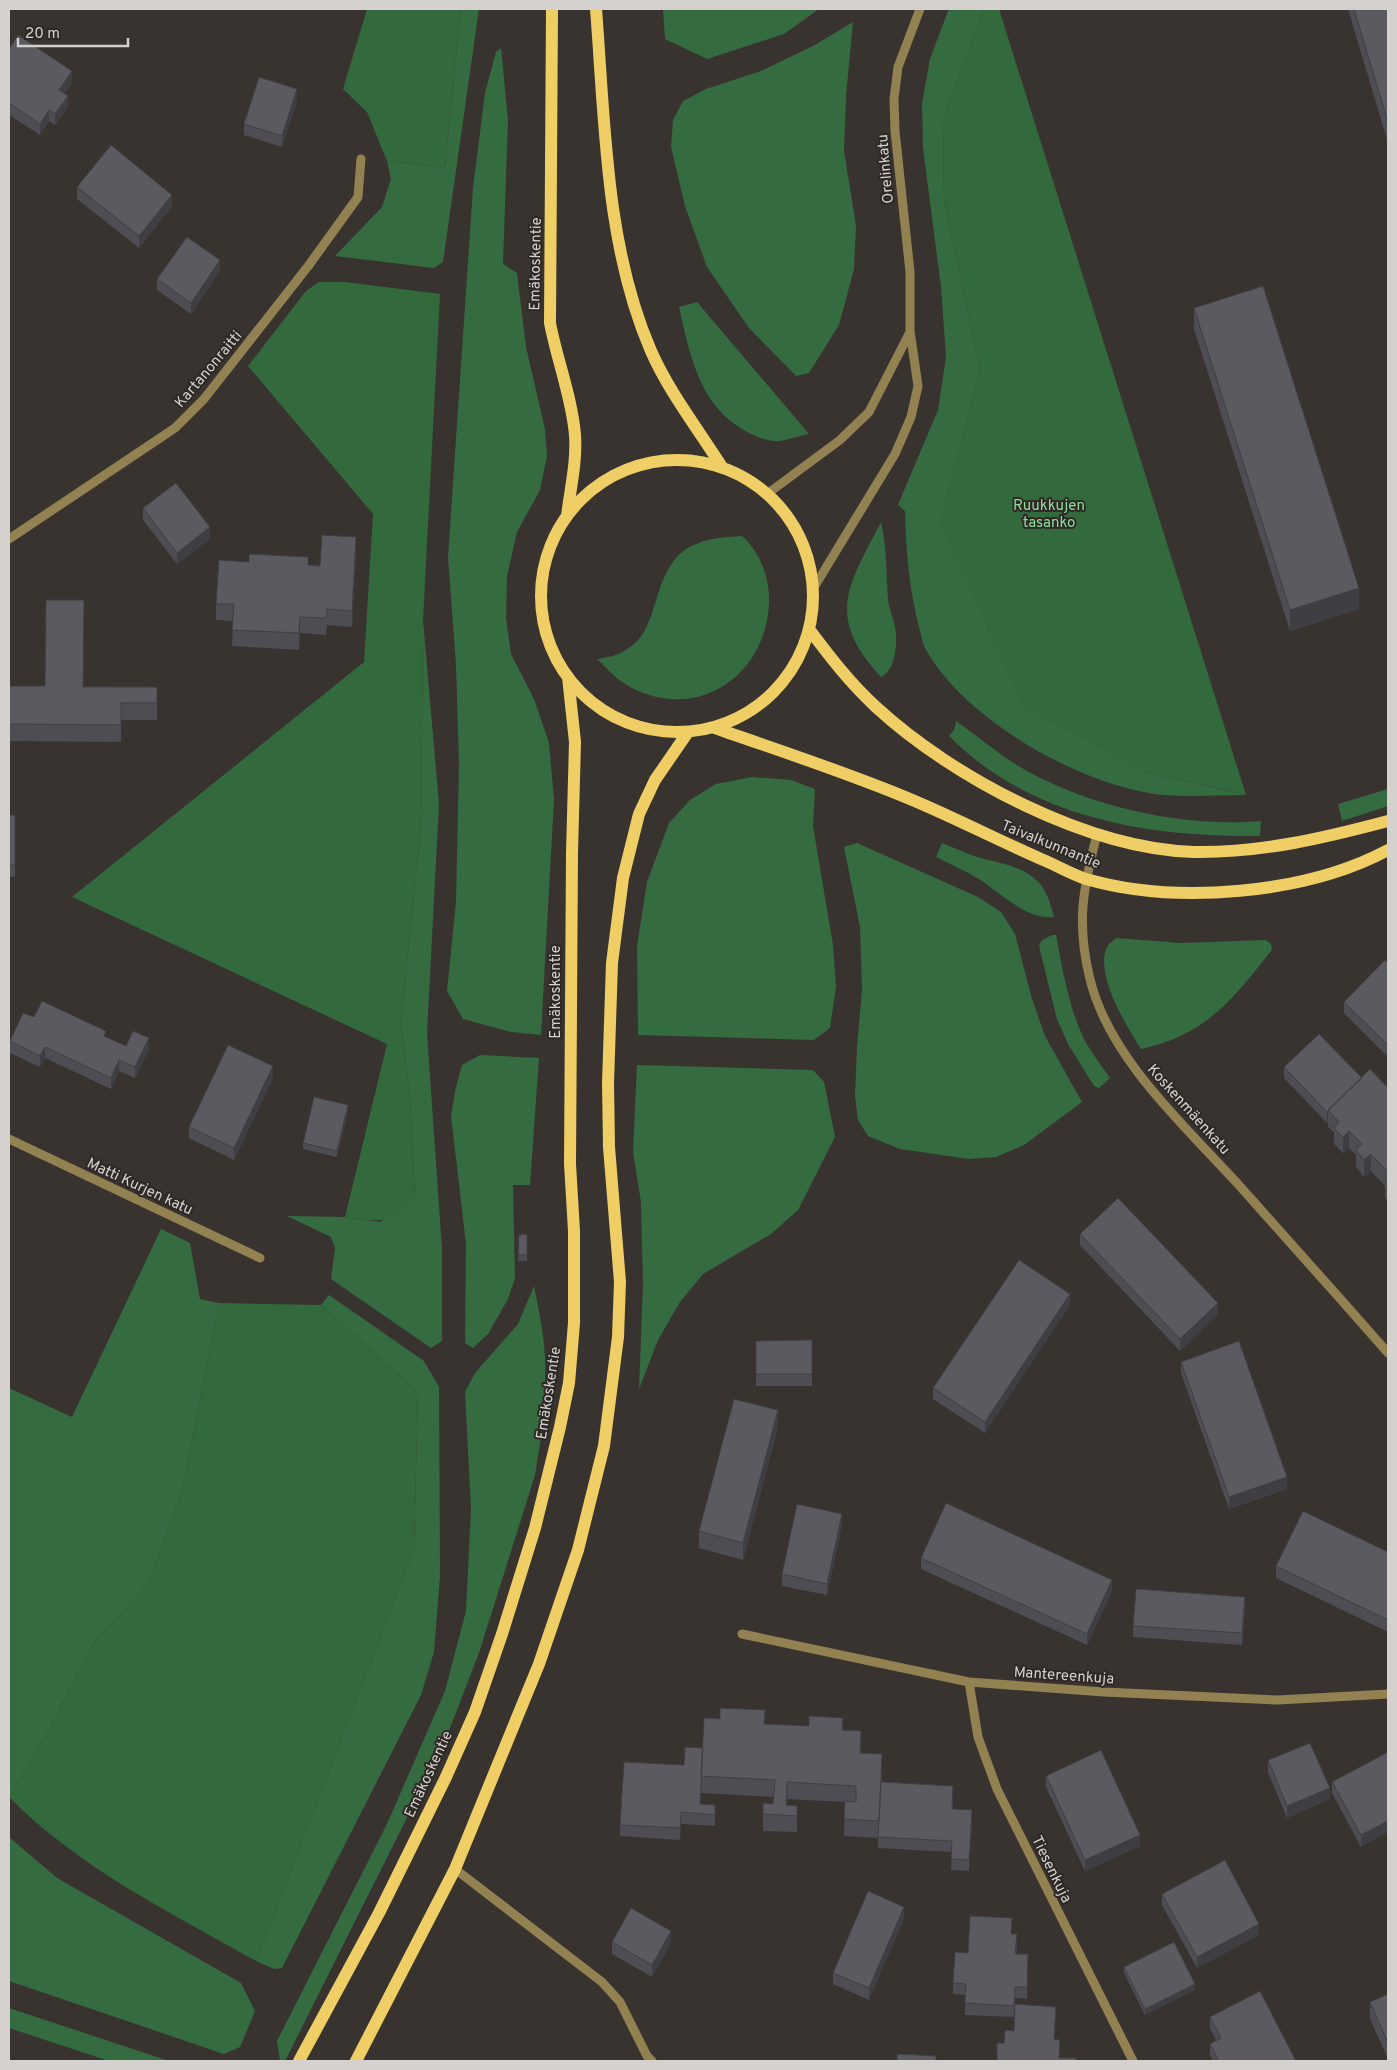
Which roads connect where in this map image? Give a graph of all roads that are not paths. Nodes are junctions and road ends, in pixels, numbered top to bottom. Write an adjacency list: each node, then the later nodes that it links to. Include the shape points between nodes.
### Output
1 (552, 9): 8 (main road, Emäkoskentie, via 550,323 570,402 575,437)
2 (596, 9): 6 (main road, via 609,168 624,273 652,352)
3 (920, 9): 5 (street, Orelinkatu, via 898,67 894,99 910,272)
4 (361, 159): 9 (street, Kartanonraitti, via 358,197 204,399 175,428)
5 (910, 331): 7 (street, Orelinkatu, via 869,412 840,440); 10 (street, Orelinkatu, via 918,386 911,417 895,454)
6 (722, 467): 7 (main road, via 746,478); 8 (main road, via 679,459 636,466 598,485)
7 (767, 494): 10 (main road, via 786,514 800,536 809,562)
8 (567, 516): 12 (main road, via 550,546 542,580 542,614 551,648)
9 (9, 539)
10 (813, 589): 11 (main road)
11 (809, 629): 13 (main road, via 794,666 768,697 745,714); 16 (main road, Taivalkunnantie, via 840,670 876,707 919,741 1025,806)
12 (568, 677): 14 (main road, via 591,702 621,720 654,730); 26 (main road, Emäkoskentie, via 576,742 570,1154 574,1323 569,1383 535,1528 475,1712 379,1913)
13 (715, 728): 14 (main road); 18 (main road, Taivalkunnantie, via 917,802)
14 (688, 732): 25 (main road, via 655,780 639,814 623,878 612,962 609,1148 620,1282 618,1337 604,1446 578,1550 554,1623)
15 (1388, 821): 16 (main road, Taivalkunnantie, via 1256,850 1193,852 1144,846)
16 (1097, 834): 18 (street, Koskenmäenkatu)
17 (1388, 850): 18 (main road, Taivalkunnantie, via 1360,865 1320,878 1258,889 1142,890)
18 (1085, 878): 21 (street, Koskenmäenkatu, via 1080,927 1090,982 1104,1017 1137,1073)
19 (9, 1139): 20 (street, Matti Kurjen katu)
20 (260, 1258)
21 (1388, 1353)
22 (742, 1634): 23 (street, Mantereenkuja)
23 (969, 1682): 24 (street, Mantereenkuja, via 1278,1700); 29 (street, Tiesenkuja, via 978,1737 997,1789)
24 (1388, 1694)
25 (455, 1869): 27 (main road); 28 (street, via 602,1982 620,2002)
26 (299, 2061)
27 (356, 2061)
28 (652, 2061)
29 (1133, 2061)

